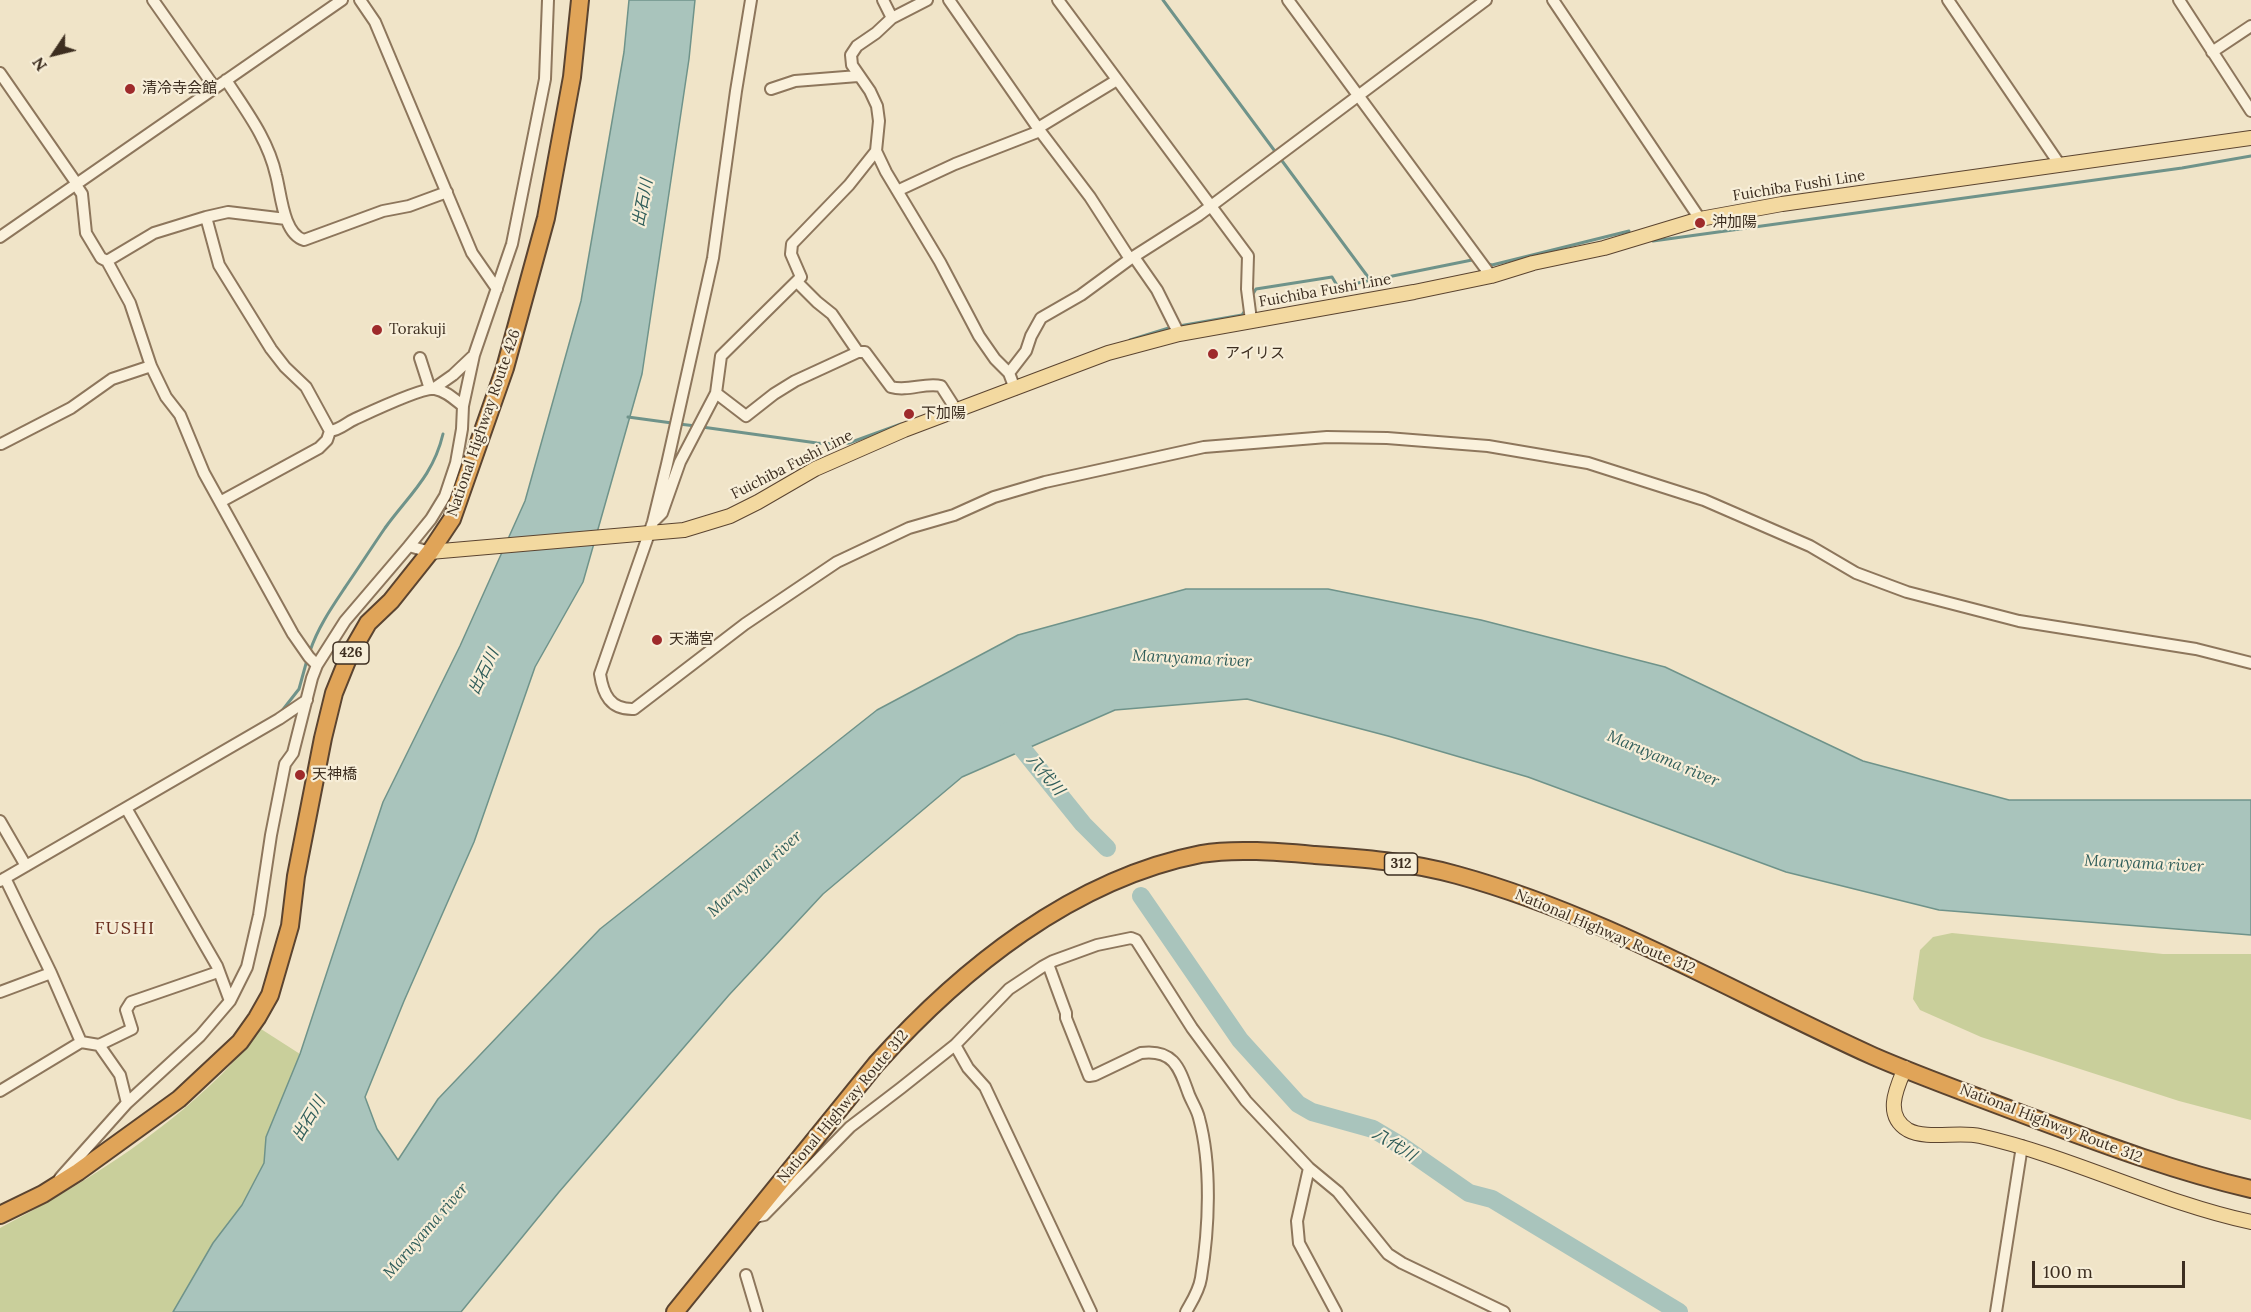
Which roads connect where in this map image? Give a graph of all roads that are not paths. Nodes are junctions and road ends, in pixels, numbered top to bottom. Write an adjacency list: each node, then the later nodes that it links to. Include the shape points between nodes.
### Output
1 (153, 0): 23 (street)
2 (342, 0): 22 (street)
3 (360, 0): 33 (street, via 375,22)
4 (548, 0): 43 (street, via 545,79 517,223)
5 (580, 0): 61 (highway, National Highway Route 426 / 426, via 572,76 544,229 481,438 452,519)
6 (752, 0): 59 (street, via 713,258)
7 (883, 0): 16 (street)
8 (927, 0): 16 (street)
9 (949, 0): 27 (street)
10 (1058, 0): 21 (street)
11 (1288, 0): 25 (street)
12 (1486, 0): 25 (street)
13 (1553, 0): 37 (street)
14 (1948, 0): 30 (street)
15 (2179, 0): 18 (street)
16 (892, 18): 20 (street, via 851,55)
17 (2251, 26): 18 (street)
18 (2212, 52): 26 (street)
19 (0, 74): 31 (street)
20 (858, 76): 24 (street, via 795,81); 29 (street, via 877,106)
21 (1117, 80): 27 (street); 34 (street)
22 (226, 81): 23 (street); 36 (street, via 266,143)
23 (215, 88): 31 (street)
24 (771, 90)
25 (1357, 94): 34 (street); 41 (street)
26 (2251, 111)
27 (1039, 130): 32 (street); 39 (street)
28 (2251, 138): 30 (main road, Fuichiba Fushi Line)
29 (876, 151): 32 (street); 42 (street, via 792,244 791,254 801,277)
30 (2060, 165): 37 (main road, Fuichiba Fushi Line)
31 (77, 184): 38 (street); 40 (street, via 82,194 86,233)
32 (898, 190): 50 (street, via 979,336)
33 (447, 192): 36 (street, via 304,240 299,239); 43 (street, via 472,252)
34 (1210, 204): 39 (street); 44 (street, via 1248,256)
35 (206, 217): 36 (street, via 228,212); 40 (street, via 154,233); 56 (street, via 219,265 271,349 306,387)
36 (286, 219)
37 (1700, 219): 41 (main road, Fuichiba Fushi Line)
38 (1, 233)
39 (1132, 258): 45 (street, via 1157,290); 50 (street, via 1041,318 1026,351)
40 (107, 261): 49 (street, via 130,303)
41 (1491, 276): 44 (main road, Fuichiba Fushi Line)
42 (796, 282): 46 (street, via 832,314); 53 (street, via 721,356)
43 (497, 289): 47 (street)
44 (1251, 320): 45 (main road, Fuichiba Fushi Line)
45 (1179, 334): 52 (main road, Fuichiba Fushi Line, via 1108,353)
46 (858, 352): 53 (street, via 774,393 747,416); 55 (street, via 865,352 891,387 941,386)
47 (474, 355): 51 (street); 54 (street)
48 (420, 358): 51 (street)
49 (151, 366): 57 (street, via 112,379 71,408); 58 (street, via 180,415)
50 (1009, 373): 52 (street)
51 (431, 389): 54 (street, via 448,394); 56 (street)
52 (1015, 389): 55 (main road, Fuichiba Fushi Line)
53 (716, 393): 59 (street, via 680,462 662,513)
54 (463, 406): 60 (street, via 456,463 445,496)
55 (957, 411): 59 (main road, Fuichiba Fushi Line, via 814,469 730,516 684,530)
56 (330, 432): 58 (street, via 319,448)
57 (0, 446)
58 (220, 502): 63 (street, via 293,634)
59 (646, 530): 61 (main road, Fuichiba Fushi Line); 62 (street, via 600,674 606,696 625,709 634,709 745,624 837,562 909,528 954,515 994,496 1204,447 1327,437 1488,446 1588,463 1704,500 1810,546 1856,573 1907,592 2019,621 2196,649)
60 (409, 546): 61 (street); 63 (street, via 345,621)
61 (430, 552): 82 (highway, National Highway Route 426 / 426, via 368,623 334,693 296,876 290,927 270,995 257,1018 240,1042 179,1099)
62 (2251, 663)
63 (317, 665): 64 (street)
64 (308, 700): 65 (street); 73 (street, via 293,753 285,764 260,915 247,967)
65 (126, 808): 67 (street); 70 (street)
66 (0, 821): 67 (street)
67 (26, 866): 68 (street)
68 (3, 879): 71 (street)
69 (1048, 964): 76 (street, via 1009,989); 81 (street, via 1116,940 1136,940 1191,1028 1246,1101); 91 (street, via 1089,1076 1149,1052 1171,1059 1183,1076 1199,1118 1207,1168 1201,1279)
70 (218, 972): 73 (street); 75 (street, via 131,1002 126,1010 132,1029)
71 (51, 974): 72 (street); 74 (street)
72 (0, 993)
73 (230, 1001): 79 (street, via 200,1036)
74 (81, 1042): 75 (street); 78 (street)
75 (99, 1045): 79 (street, via 120,1075)
76 (955, 1045): 85 (street, via 849,1127 764,1215); 90 (street, via 985,1087)
77 (1905, 1068): 80 (main road, via 1893,1107 1908,1130 1976,1135); 83 (highway, National Highway Route 312 / 312, via 2108,1146); 85 (highway, National Highway Route 312 / 312, via 1588,921 1454,874 1335,856 1205,853 1131,875 1089,894 1022,934 969,973 882,1056)
78 (0, 1091)
79 (127, 1103): 82 (street)
80 (2022, 1146): 86 (main road, via 2170,1199); 94 (street)
81 (1309, 1168): 92 (street, via 1297,1221 1299,1243); 93 (street, via 1338,1192 1388,1254)
82 (52, 1187): 84 (highway, National Highway Route 426 / 426)
83 (2251, 1189)
84 (0, 1215)
85 (751, 1218): 88 (highway, National Highway Route 312 / 312)
86 (2251, 1222)
87 (746, 1275): 89 (street)
88 (675, 1312)
89 (757, 1312)
90 (1091, 1312)
91 (1186, 1312)
92 (1336, 1312)
93 (1504, 1312)
94 (1996, 1312)

